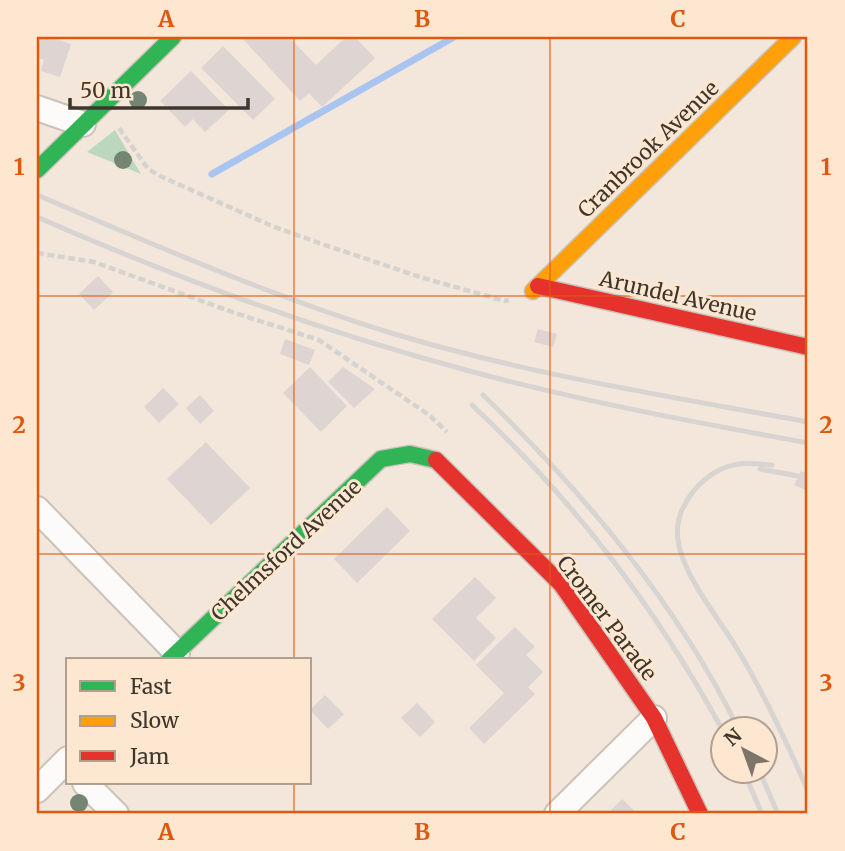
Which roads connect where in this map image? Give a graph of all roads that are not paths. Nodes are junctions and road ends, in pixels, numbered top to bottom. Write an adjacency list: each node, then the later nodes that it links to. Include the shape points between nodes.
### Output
1 (173, 37): 4 (street)
2 (793, 37): 6 (street, Cranbrook Avenue)
3 (37, 108): 4 (street)
4 (83, 124): 5 (street)
5 (37, 170)
6 (535, 289): 7 (street, Arundel Avenue)
7 (808, 347)
8 (410, 454): 10 (street, Chelmsford Avenue, via 381,459); 11 (street, Cromer Parade, via 436,460 561,584)
9 (37, 509): 10 (street)
10 (173, 657)
11 (654, 718): 16 (street); 17 (street, Cromer Parade)
12 (66, 763): 14 (street)
13 (87, 784): 15 (street)
14 (37, 790)
15 (116, 814)
16 (557, 814)
17 (701, 814)

